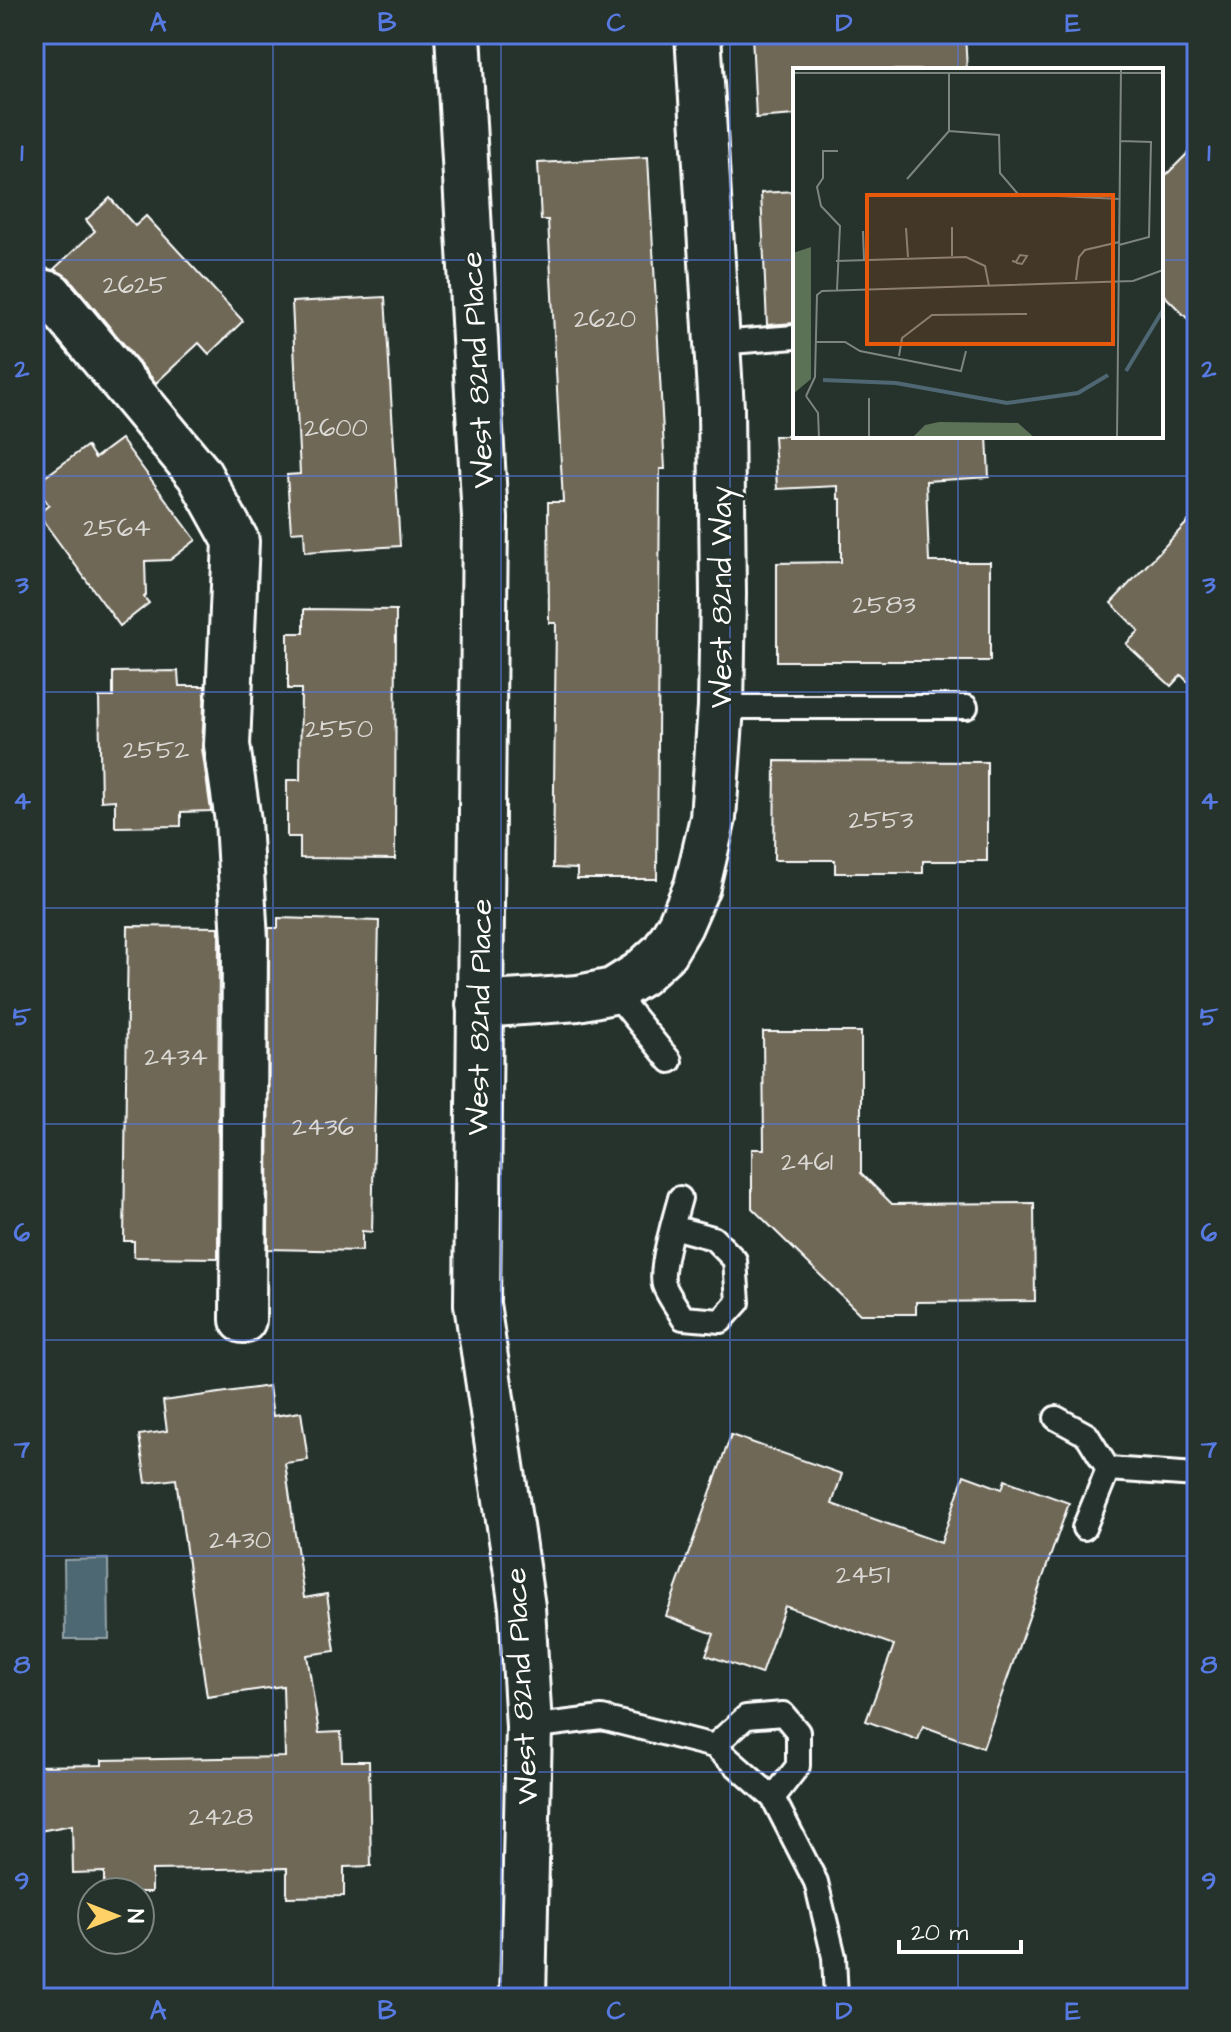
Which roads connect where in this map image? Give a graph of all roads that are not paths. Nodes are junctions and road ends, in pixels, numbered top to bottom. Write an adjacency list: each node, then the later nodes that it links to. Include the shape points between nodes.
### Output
1 (458, 34): 9 (street, West 82nd Place, via 485,518)
2 (698, 34): 5 (street, West 82nd Way)
3 (34, 290): 13 (street, via 50,294 199,474 236,541 227,745 245,940)
4 (793, 337): 5 (lane)
5 (717, 343): 6 (street, West 82nd Way)
6 (721, 707): 7 (lane); 8 (street, West 82nd Way, via 713,818 697,886 664,952)
7 (966, 707)
8 (613, 991): 9 (street, West 82nd Way); 10 (lane)
9 (479, 1005): 18 (street, West 82nd Place, via 477,1304 522,1607)
10 (670, 1061)
11 (680, 1198): 12 (lane)
12 (672, 1227): 12 (lane, via 663,1283 683,1318 721,1321 738,1302 735,1260 713,1238)
13 (243, 1320)
14 (1056, 1418): 15 (lane, via 1087,1435)
15 (1108, 1469): 16 (lane); 17 (lane)
16 (1197, 1475)
17 (1084, 1528)
18 (529, 1727): 19 (lane, via 602,1718); 21 (street, West 82nd Place)
19 (714, 1746): 20 (lane); 20 (lane, via 746,1717 783,1714 798,1732 798,1766)
20 (773, 1798): 22 (lane, via 816,1882 834,1957)
21 (523, 1998)
22 (836, 1998)

